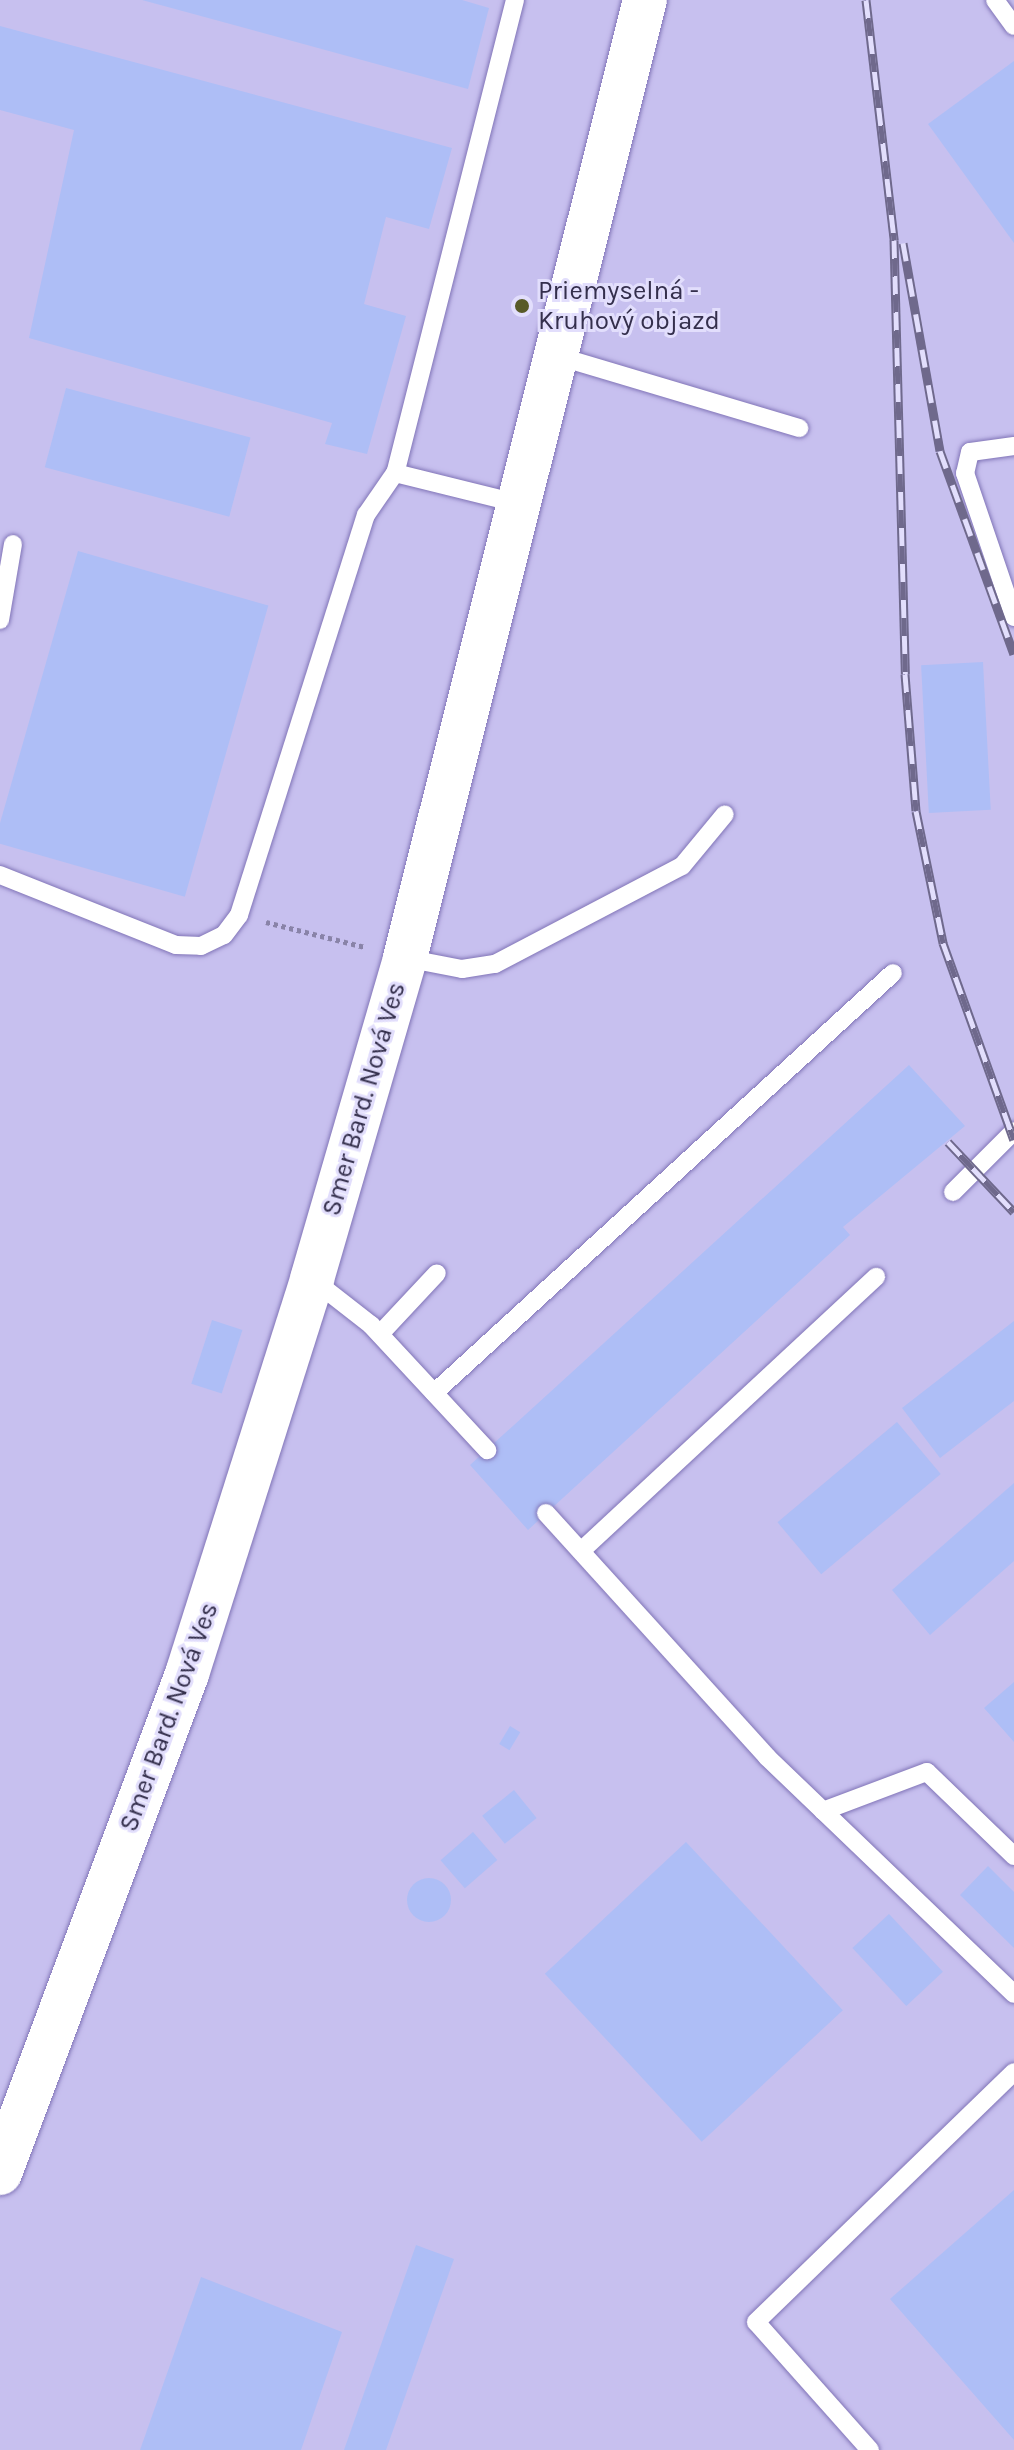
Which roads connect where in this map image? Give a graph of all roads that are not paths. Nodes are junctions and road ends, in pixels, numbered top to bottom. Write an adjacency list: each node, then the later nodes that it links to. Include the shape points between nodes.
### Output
1 (515, 0): 8 (lane)
2 (645, 0): 5 (street, Smer Bard. Nová Ves)
3 (995, 0): 4 (lane)
4 (1014, 26)
5 (552, 354): 6 (lane); 9 (street, Smer Bard. Nová Ves)
6 (799, 428)
7 (1014, 446): 11 (lane, via 970,452 965,473)
8 (395, 473): 9 (lane); 14 (lane, via 366,515 239,915 224,935 201,946 176,945)
9 (516, 503): 15 (street, Smer Bard. Nová Ves)
10 (13, 544): 12 (lane)
11 (1014, 617)
12 (0, 620)
13 (725, 814): 15 (lane, via 682,866 495,964 462,969)
14 (0, 875)
15 (405, 958): 21 (street, Smer Bard. Nová Ves)
16 (893, 973): 23 (lane)
17 (1014, 1131): 18 (lane)
18 (953, 1192)
19 (437, 1273): 22 (lane)
20 (876, 1277): 26 (lane)
21 (312, 1279): 22 (lane); 31 (street, Smer Bard. Nová Ves, via 187,1674)
22 (380, 1334): 23 (lane)
23 (434, 1393): 24 (lane)
24 (487, 1450)
25 (546, 1513): 26 (lane)
26 (581, 1551): 27 (lane)
27 (823, 1811): 28 (lane, via 927,1772); 29 (lane)
28 (1014, 1856)
29 (1014, 1994)
30 (1014, 2072): 32 (lane, via 756,2322)
31 (0, 2173)
32 (870, 2450)

